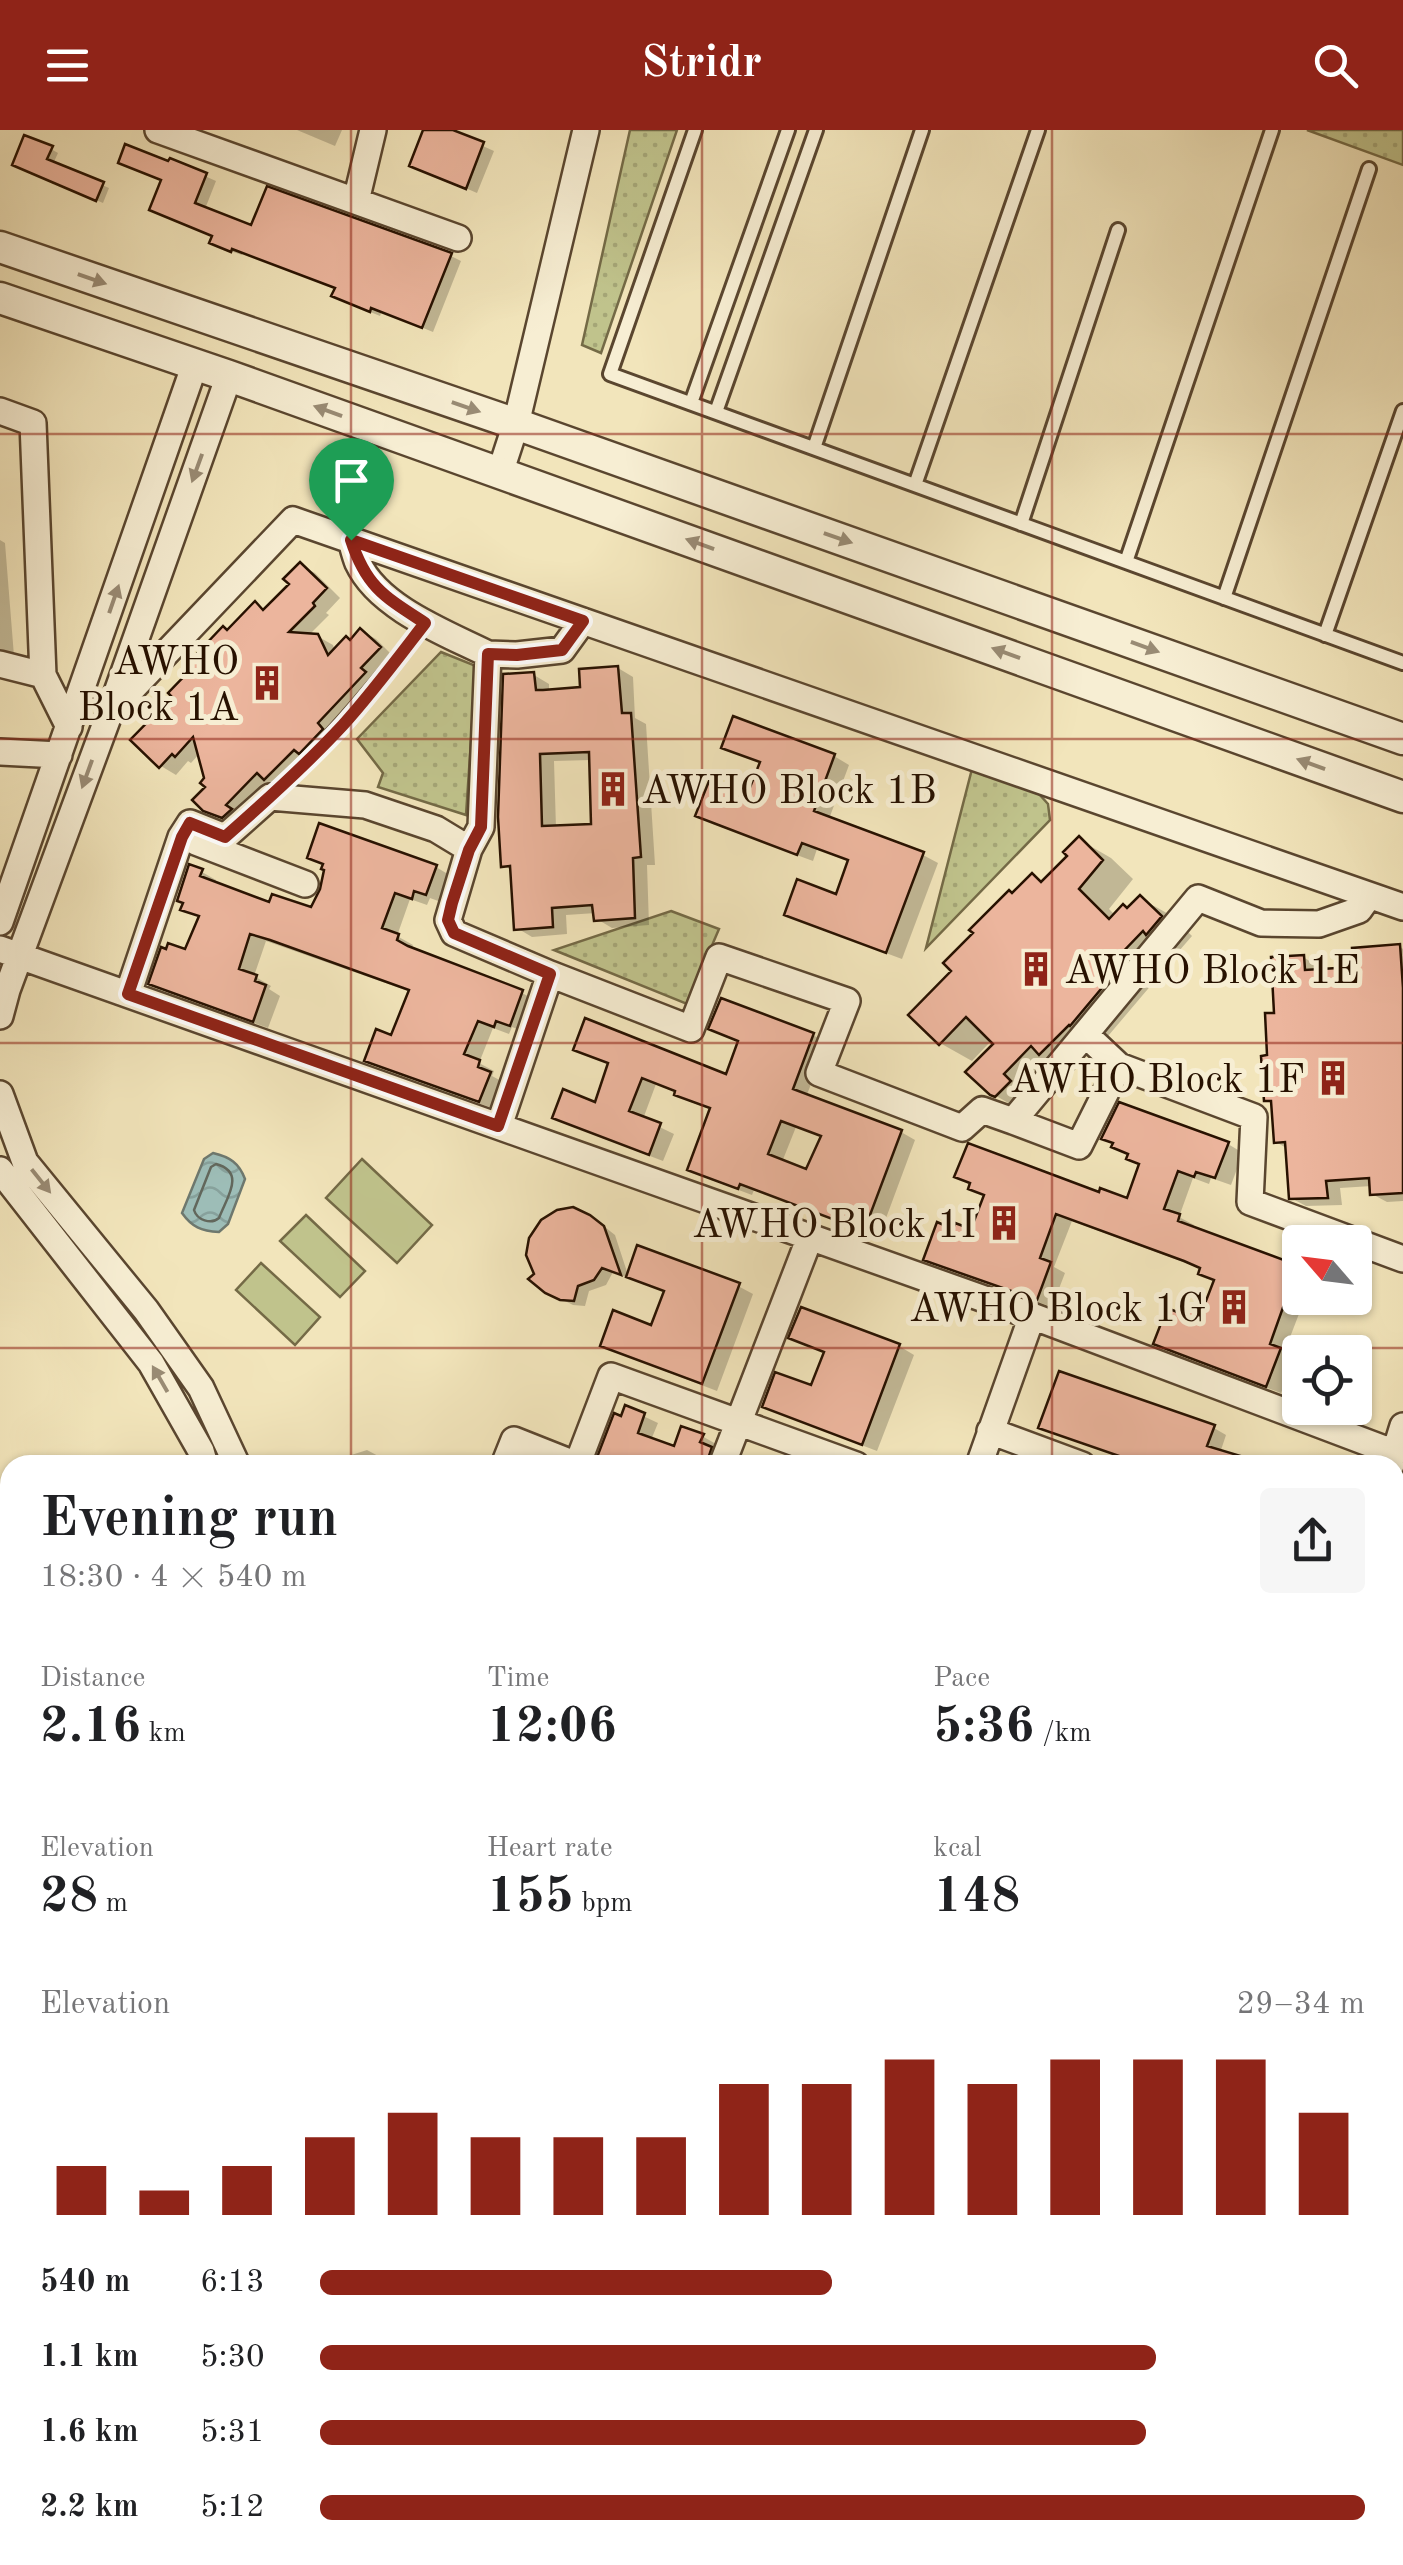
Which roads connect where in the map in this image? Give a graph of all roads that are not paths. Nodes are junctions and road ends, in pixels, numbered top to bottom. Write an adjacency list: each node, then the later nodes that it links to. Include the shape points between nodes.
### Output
1 (158, 130): 11 (street)
2 (374, 130): 11 (street)
3 (586, 130): 22 (street)
4 (695, 130): 18 (lane, via 610,374)
5 (788, 130): 18 (lane)
6 (816, 130): 21 (lane)
7 (922, 130): 23 (lane)
8 (1038, 130): 25 (lane)
9 (1272, 130): 28 (lane)
10 (1368, 169): 29 (lane)
11 (356, 201): 13 (street)
12 (1118, 230): 26 (lane)
13 (458, 238)
14 (0, 247): 22 (street, one-way to 22)
15 (0, 298): 16 (street)
16 (195, 364): 17 (street); 38 (street, one-way to 16)
17 (229, 376): 24 (street, one-way to 17); 37 (street, one-way to 37)
18 (692, 403): 21 (lane)
19 (0, 411): 36 (street, via 33,423)
20 (1403, 411): 32 (lane)
21 (716, 412): 23 (lane)
22 (516, 424): 24 (street); 39 (street, one-way to 39)
23 (814, 448): 25 (lane)
24 (500, 473): 43 (street, one-way to 24)
25 (916, 485): 26 (lane)
26 (1021, 524): 28 (lane)
27 (351, 540): 30 (street); 31 (street, via 380,593); 37 (street, via 293,520)
28 (1126, 562): 29 (lane)
29 (1224, 598): 32 (lane)
30 (583, 621): 33 (street, via 562,650); 47 (street)
31 (425, 623): 33 (street); 42 (lane, via 343,725)
32 (1325, 635): 35 (lane)
33 (488, 654): 45 (street, via 481,827)
34 (0, 664): 36 (street)
35 (1403, 664)
36 (43, 675): 38 (street)
37 (110, 712): 50 (street, one-way to 50)
38 (69, 728): 41 (street)
39 (1403, 739)
40 (0, 752): 41 (street)
41 (59, 754): 49 (street)
42 (270, 797): 44 (street, via 225,837 190,823); 45 (street, via 365,805 436,828)
43 (1403, 797)
44 (182, 837): 46 (street); 52 (street)
45 (469, 850): 51 (street, via 448,920 454,933)
46 (305, 884)
47 (1369, 896): 48 (street); 54 (street, via 1359,910 1320,924 1261,923 1198,898)
48 (1403, 907)
49 (0, 922)
50 (10, 952): 52 (street); 53 (street)
51 (550, 974): 57 (street, via 691,1029 719,956 846,1001 819,1072 962,1128 982,1110); 58 (street)
52 (128, 994): 58 (street)
53 (0, 1016)
54 (1085, 1034): 55 (street); 57 (street)
55 (1120, 1066): 57 (street, via 1079,1146); 61 (street, via 1254,1118 1250,1202)
56 (0, 1094): 67 (street, one-way to 67, via 25,1162 146,1310 201,1388)
57 (1013, 1121)
58 (498, 1126): 60 (street)
59 (0, 1170): 66 (street, one-way to 59, via 150,1363)
60 (810, 1236): 62 (street); 63 (street)
61 (1403, 1259)
62 (1032, 1316): 65 (street); 75 (street)
63 (738, 1422): 70 (street, via 611,1376); 71 (street); 72 (street)
64 (1403, 1426): 76 (street)
65 (990, 1431): 73 (street); 74 (street)
66 (202, 1455)
67 (232, 1455)
68 (508, 1455): 69 (street, via 514,1440)
69 (552, 1455)
70 (581, 1455)
71 (726, 1455)
72 (829, 1455)
73 (982, 1455)
74 (1055, 1455)
75 (1383, 1455)
76 (1394, 1455)

